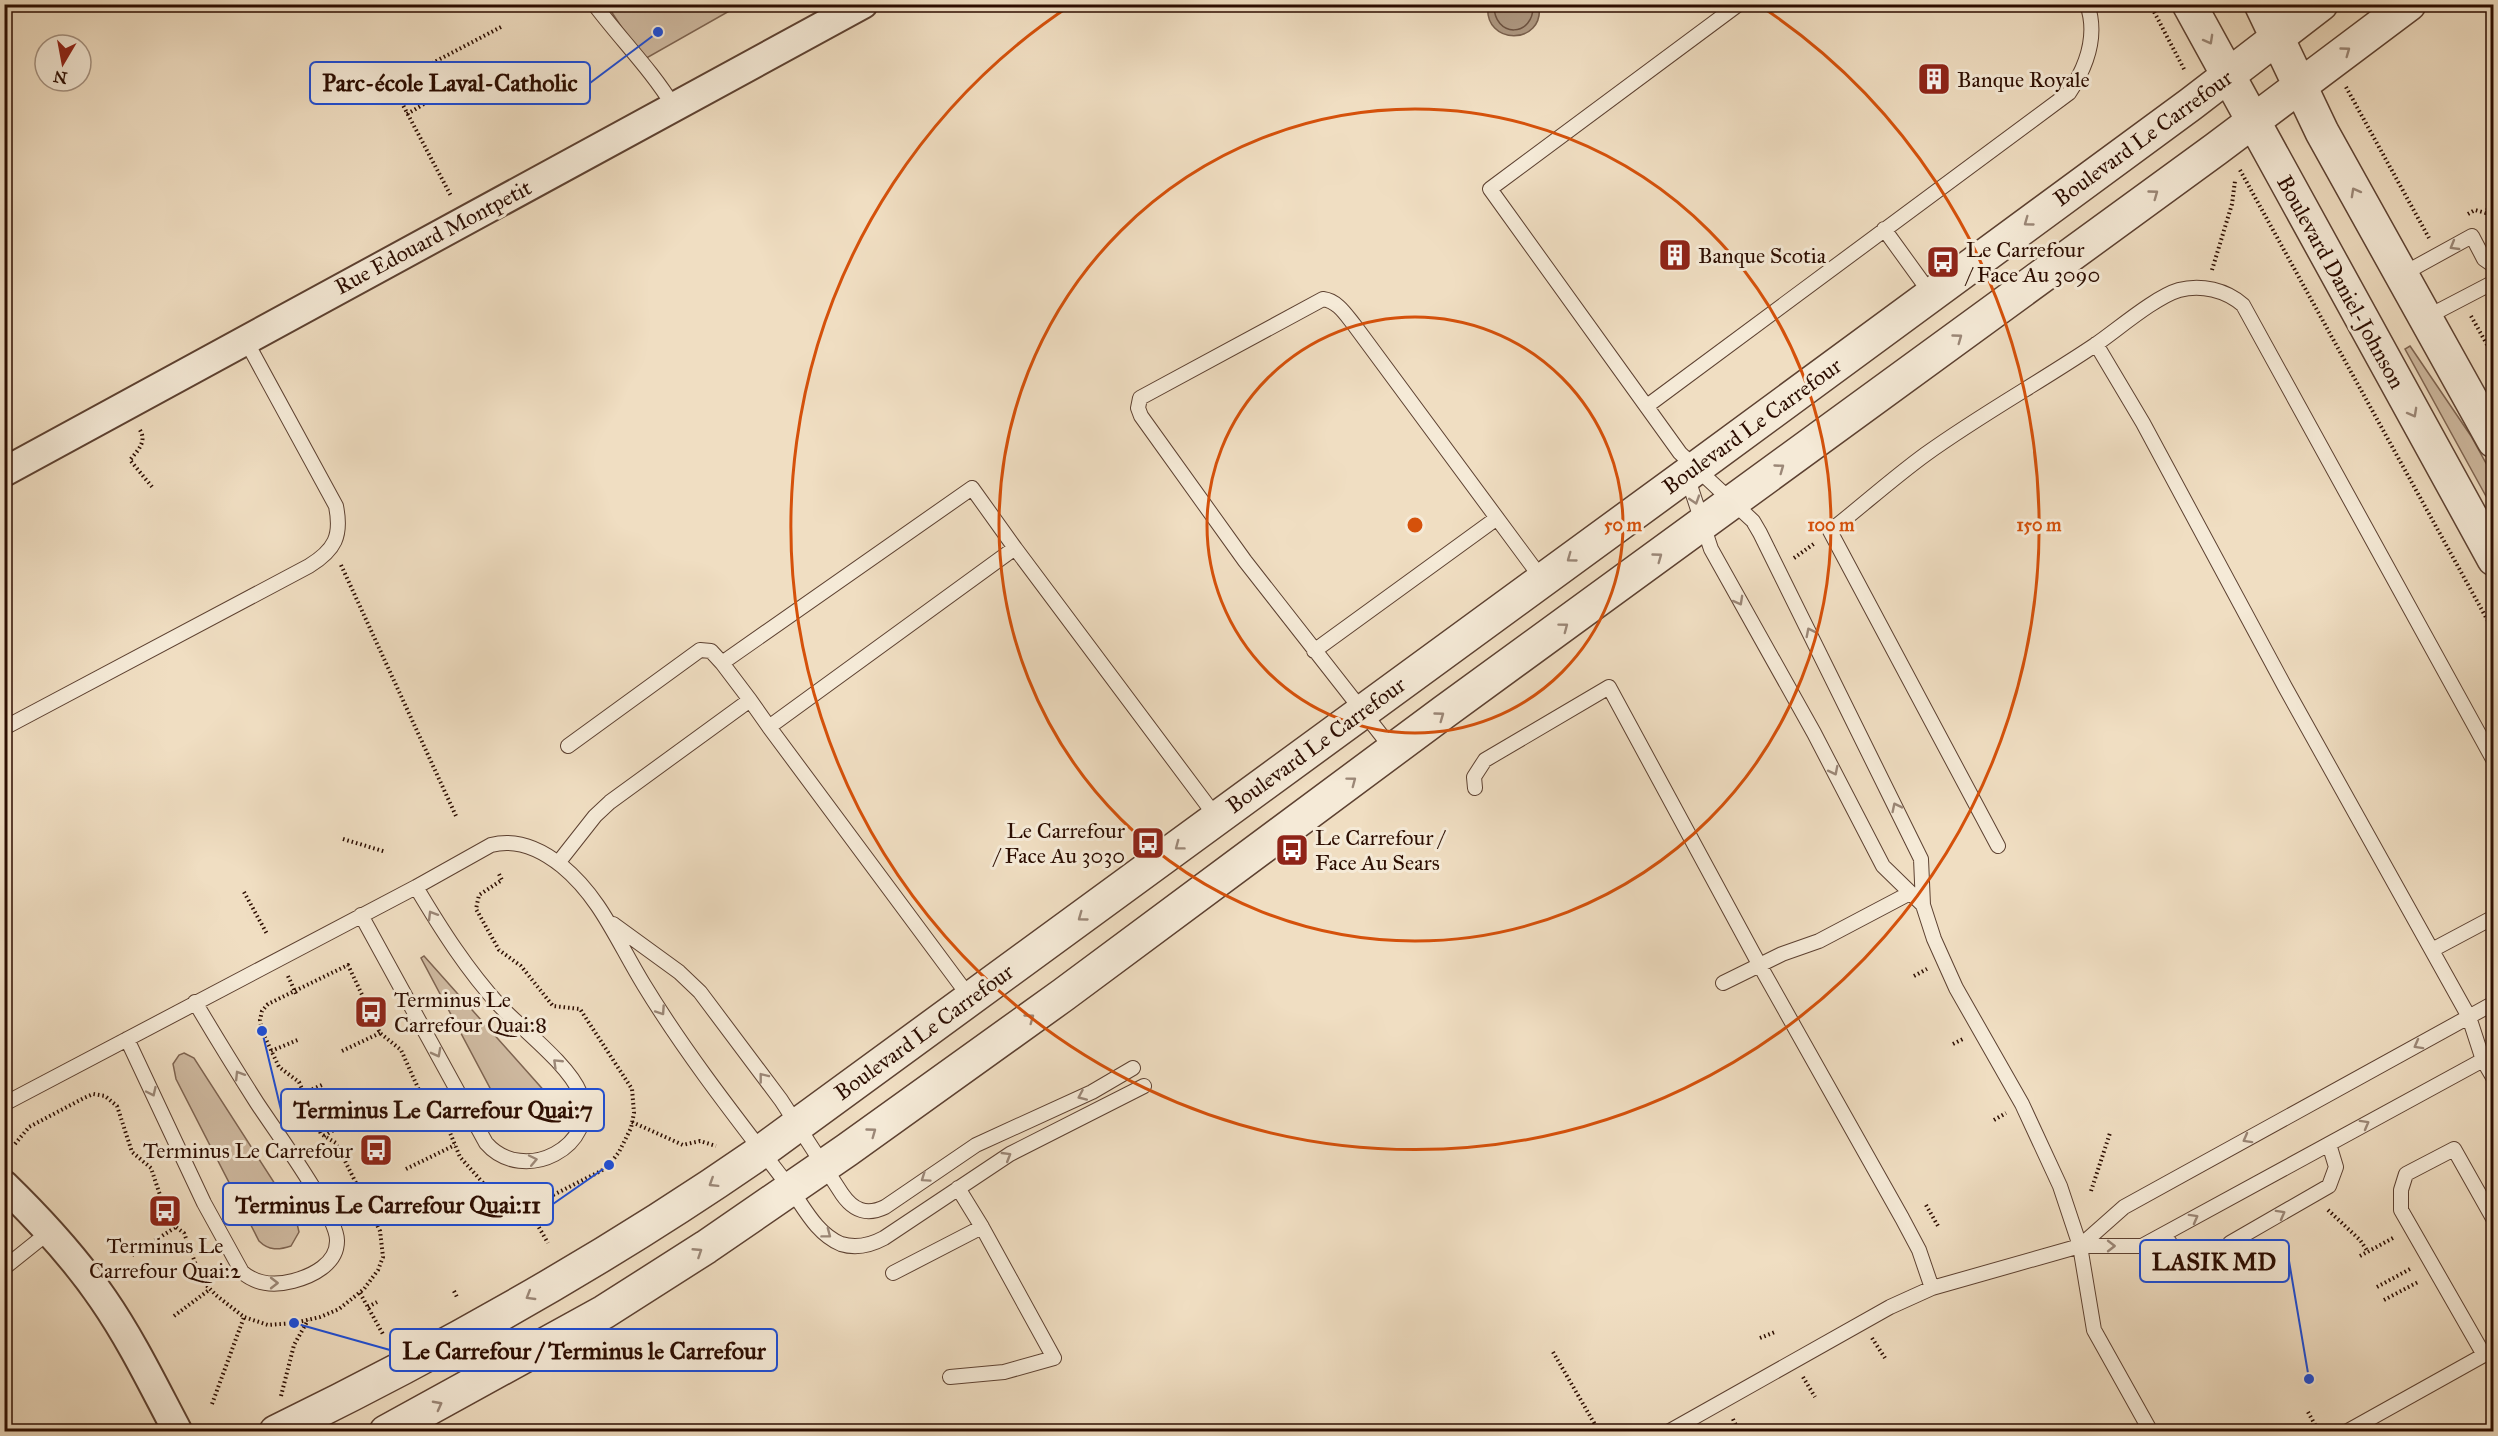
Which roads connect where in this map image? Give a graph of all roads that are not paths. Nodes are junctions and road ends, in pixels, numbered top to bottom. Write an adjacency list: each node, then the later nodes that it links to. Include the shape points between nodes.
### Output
1 (594, 4): 12 (lane, via 656,78)
2 (863, 4): 12 (street, Rue Edouard Montpetit)
3 (1739, 4): 22 (lane, via 1490,189)
4 (2087, 4): 14 (lane, via 2091,39 2079,78 2069,93)
5 (2189, 4): 10 (street, Boulevard Daniel-Johnson, one-way to 10)
6 (2262, 4): 9 (street)
7 (2321, 4): 9 (street, Boulevard Le Carrefour)
8 (2409, 4): 11 (street, one-way to 8)
9 (2277, 38): 10 (street, Boulevard Le Carrefour); 11 (street)
10 (2228, 75): 13 (street, Boulevard Daniel-Johnson); 18 (street, Boulevard Le Carrefour, one-way to 18)
11 (2299, 86): 13 (street); 16 (street, one-way to 11)
12 (674, 107): 20 (street, Rue Edouard Montpetit)
13 (2254, 122): 26 (street, one-way to 13); 30 (street, Boulevard Daniel-Johnson, one-way to 30)
14 (1884, 230): 18 (lane); 22 (lane)
15 (2493, 266): 16 (lane, one-way to 16, via 2484,259 2472,236)
16 (2401, 274): 19 (street)
17 (2493, 282): 19 (lane)
18 (1931, 294): 24 (street, Boulevard Le Carrefour)
19 (2425, 318): 23 (street)
20 (245, 339): 25 (street, Rue Edouard Montpetit); 37 (lane, via 336,506 338,530 332,549 309,566)
21 (2096, 344): 40 (lane, via 2178,290 2206,288 2234,296 2243,305); 43 (lane, via 1926,454 1830,531); 51 (lane)
22 (1647, 406): 24 (lane)
23 (2493, 441)
24 (1688, 466): 26 (lane); 28 (lane, one-way to 28); 31 (street, Boulevard Le Carrefour, one-way to 31)
25 (4, 472)
26 (1733, 503): 28 (street); 47 (lane, one-way to 26, via 1921,860 1760,533)
27 (1497, 518): 31 (lane); 32 (lane); 32 (lane, via 1355,326 1329,300 1323,299 1140,398 1141,416)
28 (1703, 525): 39 (street, one-way to 28); 46 (lane, one-way to 46, via 1711,549 1883,866)
29 (1015, 548): 33 (lane, via 972,488); 36 (lane); 42 (lane)
30 (2493, 560)
31 (1542, 579): 35 (street, Boulevard Le Carrefour)
32 (1314, 651): 35 (lane)
33 (722, 663): 34 (lane); 38 (lane, via 711,651 700,650)
34 (750, 700): 36 (lane); 44 (lane, via 610,802)
35 (1362, 711): 39 (lane); 42 (street, Boulevard Le Carrefour)
36 (769, 727): 54 (lane)
37 (4, 728)
38 (568, 746)
39 (1393, 750): 67 (street, one-way to 39, via 1063,995)
40 (2493, 761)
41 (1475, 788): 52 (lane, via 1474,777 1485,760 1609,687)
42 (1216, 818): 54 (street, Boulevard Le Carrefour, one-way to 54)
43 (1998, 846)
44 (558, 863): 45 (lane, via 527,846 501,842); 50 (lane, via 584,888)
45 (416, 887): 48 (lane); 48 (lane, one-way to 45, via 486,1143 495,1153 516,1162 531,1162 559,1151 579,1133 584,1120 585,1108 579,1091 568,1074 499,1005 466,965)
46 (1910, 893): 47 (lane); 52 (lane, via 1819,942)
47 (1923, 905): 76 (lane, via 1956,988 2036,1134 2066,1202)
48 (361, 915): 55 (lane)
49 (2493, 917): 51 (lane)
50 (609, 921): 64 (lane, one-way to 50, via 700,992); 66 (lane, one-way to 66, via 644,985)
51 (2432, 951): 57 (lane)
52 (1759, 964): 53 (lane); 80 (lane, via 1902,1218)
53 (1723, 983)
54 (971, 999): 64 (street, Boulevard Le Carrefour)
55 (195, 1002): 58 (lane); 58 (lane, one-way to 55, via 204,1203 242,1272 251,1280 275,1284 308,1277 330,1260 336,1250 336,1231)
56 (2493, 1003): 57 (lane)
57 (2469, 1017): 59 (lane); 76 (lane, one-way to 76, via 2118,1210)
58 (127, 1039): 63 (lane)
59 (2488, 1057): 61 (lane); 65 (lane, one-way to 59)
60 (1133, 1068): 67 (lane, one-way to 67, via 1092,1092 976,1145 877,1211 862,1211 849,1204)
61 (2493, 1079)
62 (1144, 1086): 69 (lane, one-way to 62, via 1010,1154)
63 (4, 1104)
64 (798, 1124): 66 (street, Boulevard Le Carrefour); 67 (lane)
65 (2329, 1144): 74 (lane, one-way to 65); 75 (lane, one-way to 65, via 2329,1186 2336,1167)
66 (762, 1151): 70 (lane); 83 (street, Boulevard Le Carrefour, one-way to 83, via 466,1334 349,1396)
67 (824, 1166): 70 (street)
68 (4, 1185): 73 (street)
69 (958, 1188): 70 (lane, one-way to 69, via 814,1223 832,1239 853,1246 884,1238); 72 (lane)
70 (791, 1189): 85 (street, one-way to 70, via 604,1312)
71 (2493, 1220): 81 (lane, via 2454,1149 2406,1174 2401,1210)
72 (982, 1227): 79 (lane); 82 (lane, via 1054,1358 1004,1372)
73 (49, 1232): 78 (lane); 84 (street, via 103,1300)
74 (2164, 1234): 76 (lane, one-way to 74, via 2142,1246); 77 (lane, via 2179,1255 2193,1260)
75 (2230, 1243)
76 (2080, 1246): 80 (lane); 87 (lane, via 2094,1330)
77 (2206, 1257)
78 (4, 1268)
79 (893, 1273)
80 (1932, 1288): 86 (lane, via 1890,1307)
81 (2489, 1351): 88 (lane)
82 (950, 1377)
83 (278, 1417)
84 (178, 1431)
85 (386, 1431)
86 (1668, 1431)
87 (2151, 1431)
88 (2346, 1431)

